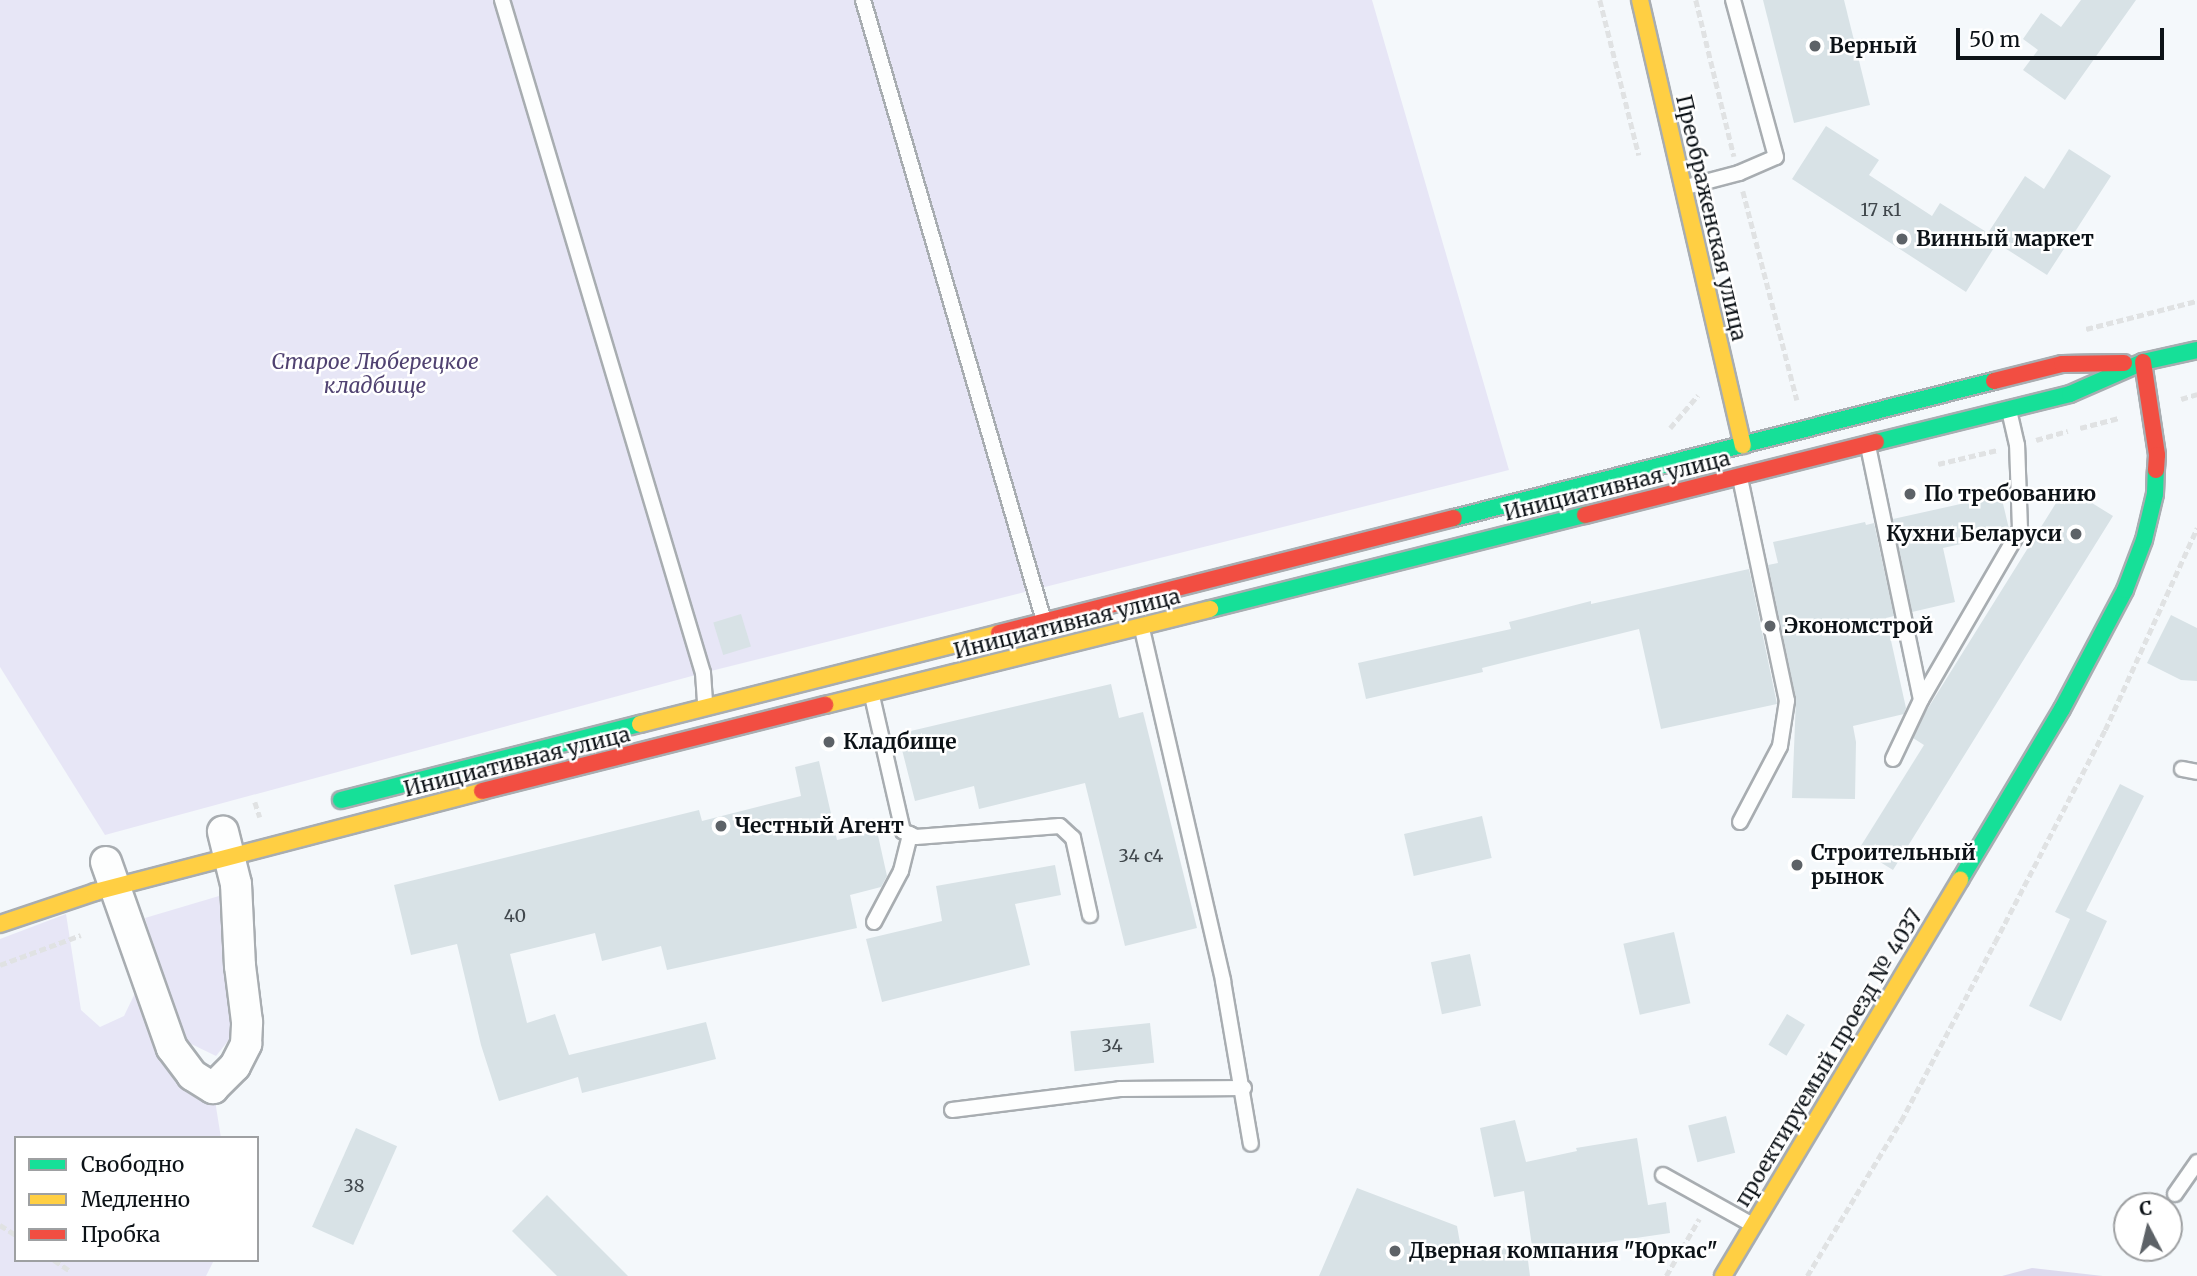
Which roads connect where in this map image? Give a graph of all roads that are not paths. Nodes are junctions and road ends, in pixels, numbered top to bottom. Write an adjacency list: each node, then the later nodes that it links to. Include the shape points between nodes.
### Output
1 (502, 0): 16 (lane, via 703,673)
2 (863, 0): 12 (lane)
3 (1640, 0): 5 (main road, Преображенская улица)
4 (1733, 0): 5 (lane, via 1776,158)
5 (1681, 188): 9 (main road, Преображенская улица)
6 (2197, 350): 7 (main road, Инициативная улица)
7 (2143, 362): 8 (main road, Инициативная улица, via 2070,394); 9 (main road, Инициативная улица, via 2062,364); 34 (main road, проектируемый проезд № 4037, via 2157,455 2155,494 2125,590 2062,709)
8 (2009, 409): 10 (main road, Инициативная улица); 15 (lane, via 2017,445 2020,529)
9 (1743, 445): 12 (main road, Инициативная улица)
10 (1868, 445): 11 (main road, Инициативная улица); 15 (lane)
11 (1740, 477): 13 (main road, Инициативная улица); 21 (lane, via 1787,701 1780,746)
12 (1045, 623): 16 (main road, Инициативная улица)
13 (1141, 627): 14 (main road, Инициативная улица); 28 (lane)
14 (872, 695): 22 (lane, via 903,831); 23 (main road, Инициативная улица)
15 (1921, 700): 17 (lane)
16 (705, 709): 20 (main road, Инициативная улица)
17 (1893, 760)
18 (2182, 769): 19 (lane)
19 (2197, 772)
20 (319, 807)
21 (1740, 822)
22 (910, 834): 25 (lane, via 1060,826 1073,838); 26 (lane, via 901,872)
23 (224, 838): 24 (main road, Инициативная улица); 24 (street, via 236,884 247,1022 246,1044 235,1066 213,1088 192,1075 172,1048)
24 (107, 869): 27 (main road, Инициативная улица)
25 (1090, 915)
26 (874, 922)
27 (0, 924)
28 (1244, 1088): 29 (lane, via 1120,1089); 30 (lane)
29 (952, 1110)
30 (1251, 1144)
31 (2197, 1162): 33 (lane)
32 (1662, 1175): 34 (lane)
33 (2176, 1192)
34 (1754, 1225): 35 (main road, проектируемый проезд № 4037)
35 (1723, 1276)

